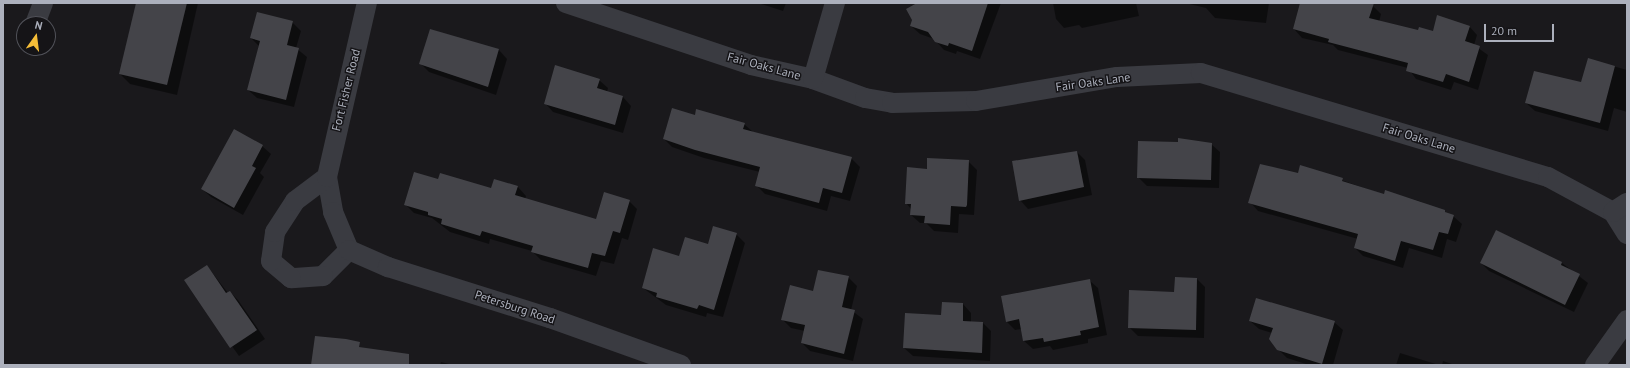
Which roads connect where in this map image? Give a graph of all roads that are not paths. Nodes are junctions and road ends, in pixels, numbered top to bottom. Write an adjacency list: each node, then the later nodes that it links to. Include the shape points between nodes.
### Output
1 (43, 3): 5 (street)
2 (367, 3): 7 (street, Fort Fisher Road)
3 (566, 3): 6 (street, Fair Oaks Lane, via 751,65)
4 (835, 3): 6 (street)
5 (38, 16)
6 (813, 79): 8 (street, Fair Oaks Lane, via 865,98 892,103 976,101 1117,77 1201,73 1548,177)
7 (327, 177): 10 (street, Fort Fisher Road, via 333,212); 10 (street, via 295,201 275,232 272,261 291,278 323,276)
8 (1620, 208): 9 (street)
9 (1627, 234)
10 (349, 250): 12 (street, Petersburg Road, via 388,267 550,318)
11 (1627, 320): 13 (street)
12 (681, 365)
13 (1595, 365)

